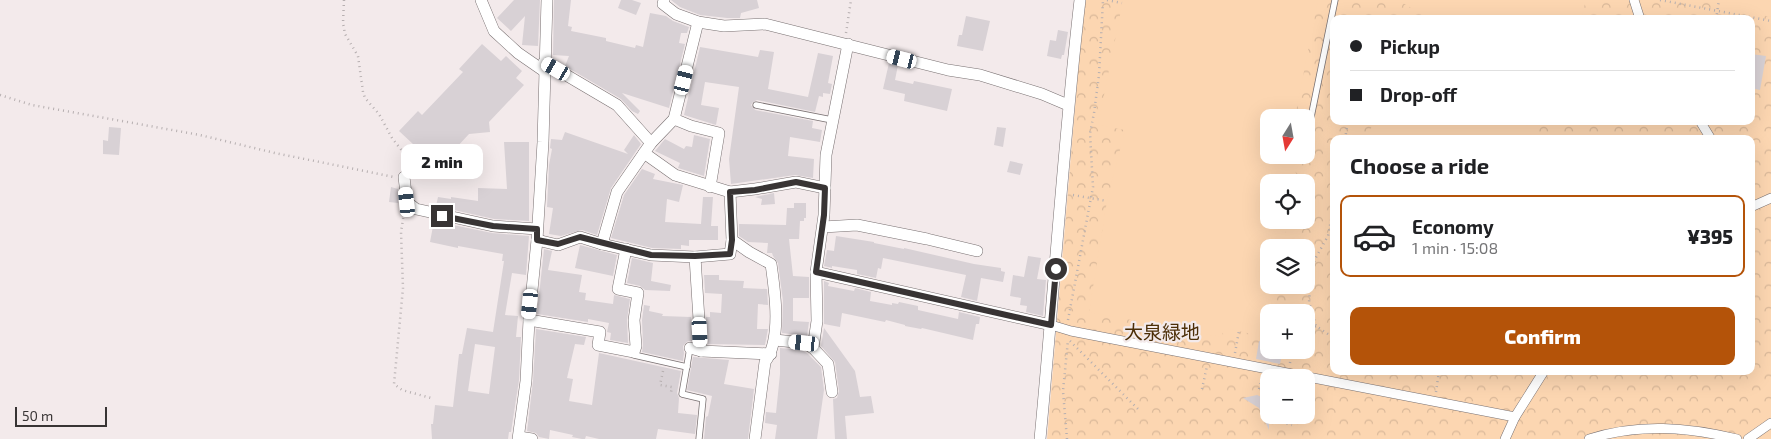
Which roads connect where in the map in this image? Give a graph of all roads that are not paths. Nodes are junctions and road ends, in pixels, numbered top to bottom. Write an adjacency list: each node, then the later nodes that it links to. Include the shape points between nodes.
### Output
1 (481, 0): 12 (street, via 494,31 518,53)
2 (546, 0): 12 (street)
3 (664, 0): 9 (street, via 663,4 676,14)
4 (1080, 0): 14 (street)
5 (1335, 0): 7 (lane)
6 (1634, 0): 8 (street)
7 (1332, 15)
8 (1639, 15)
9 (698, 22): 11 (street, via 724,26 764,24); 16 (street)
10 (1330, 24): 15 (lane)
11 (847, 44): 14 (street, via 980,75); 17 (street)
12 (544, 66): 18 (street, via 617,105); 26 (street)
13 (756, 105): 17 (lane)
14 (1068, 105): 34 (street)
15 (1313, 109)
16 (674, 119): 18 (street); 20 (street, via 719,133)
17 (832, 120): 21 (street)
18 (647, 148): 20 (street, via 675,175); 28 (street, via 617,192)
19 (404, 177): 26 (street, via 407,202 416,210)
20 (710, 187): 22 (street)
21 (825, 188): 22 (street, via 796,182); 25 (street)
22 (730, 192): 27 (street)
23 (1771, 198): 24 (street)
24 (1755, 205)
25 (823, 226): 30 (street, via 857,226); 32 (street)
26 (537, 235): 28 (street, via 558,244 580,237); 33 (street)
27 (732, 240): 31 (street, via 730,254); 35 (street, via 771,264)
28 (602, 244): 29 (street)
29 (626, 250): 31 (street, via 651,255); 38 (street, via 618,289 638,293)
30 (971, 252)
31 (695, 256): 37 (street)
32 (816, 272): 34 (street); 36 (street, via 817,321)
33 (529, 320): 38 (street, via 600,332 598,345); 45 (street, via 526,381)
34 (1051, 325): 43 (street); 49 (street)
35 (775, 340): 36 (street, via 804,343); 39 (street)
36 (813, 348): 42 (street, via 828,364)
37 (695, 350): 39 (street); 40 (lane)
38 (634, 352): 40 (lane, via 634,355)
39 (771, 354): 48 (street, via 765,362)
40 (687, 367): 47 (lane, via 682,394 704,399)
41 (1541, 375): 43 (street)
42 (832, 392)
43 (1515, 417): 50 (street)
44 (1771, 422): 53 (street)
45 (518, 438): 46 (street)
46 (532, 439)
47 (699, 439)
48 (755, 439)
49 (1040, 439)
50 (1504, 439)
51 (1589, 439): 52 (street, via 1649,428 1690,430)
52 (1737, 439)
53 (1748, 439)

